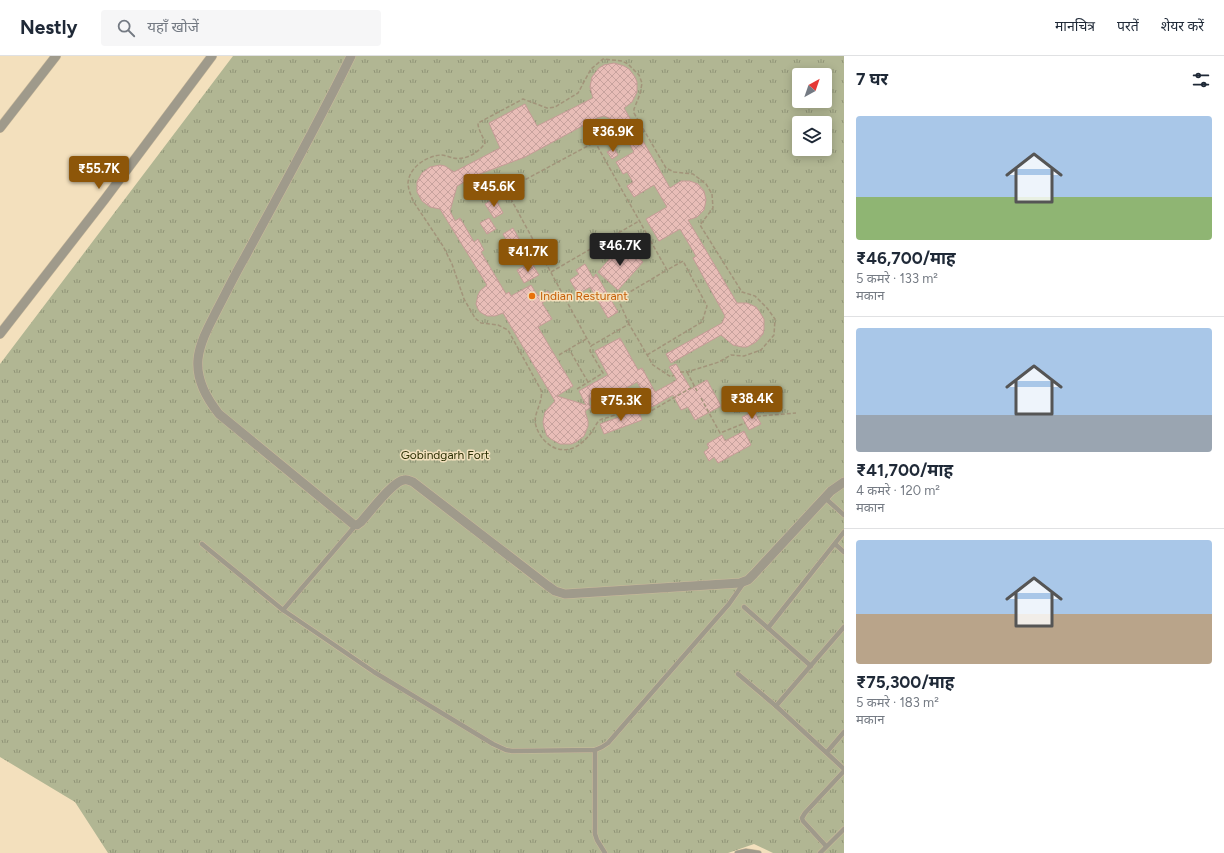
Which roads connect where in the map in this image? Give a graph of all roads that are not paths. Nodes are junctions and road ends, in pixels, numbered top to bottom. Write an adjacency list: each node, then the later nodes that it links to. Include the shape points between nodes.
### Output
1 (56, 56): 4 (street)
2 (212, 56): 5 (street)
3 (352, 56): 9 (street, via 207,329 198,359 204,392 219,414)
4 (0, 128)
5 (0, 334)
6 (844, 482): 7 (street)
7 (824, 498): 8 (lane); 14 (street)
8 (844, 515)
9 (356, 525): 14 (street, via 362,522 396,483 408,480 548,586 561,593); 16 (lane)
10 (844, 532): 12 (lane)
11 (202, 544): 16 (lane)
12 (835, 544): 13 (lane); 18 (lane)
13 (844, 552)
14 (744, 582): 23 (lane, via 729,604 608,743)
15 (744, 607): 18 (lane)
16 (283, 610): 23 (lane, via 374,672 500,748 512,751)
17 (844, 627): 19 (lane)
18 (768, 628): 19 (lane)
19 (811, 666): 21 (lane)
20 (738, 674): 21 (lane)
21 (776, 706): 24 (lane)
22 (844, 732): 24 (lane)
23 (595, 750): 28 (lane, via 595,834)
24 (827, 752): 25 (lane)
25 (844, 770): 27 (lane, via 802,818)
26 (844, 829): 27 (lane)
27 (826, 846): 31 (lane)
28 (606, 853)
29 (738, 853): 30 (lane)
30 (760, 853)
31 (820, 853)

